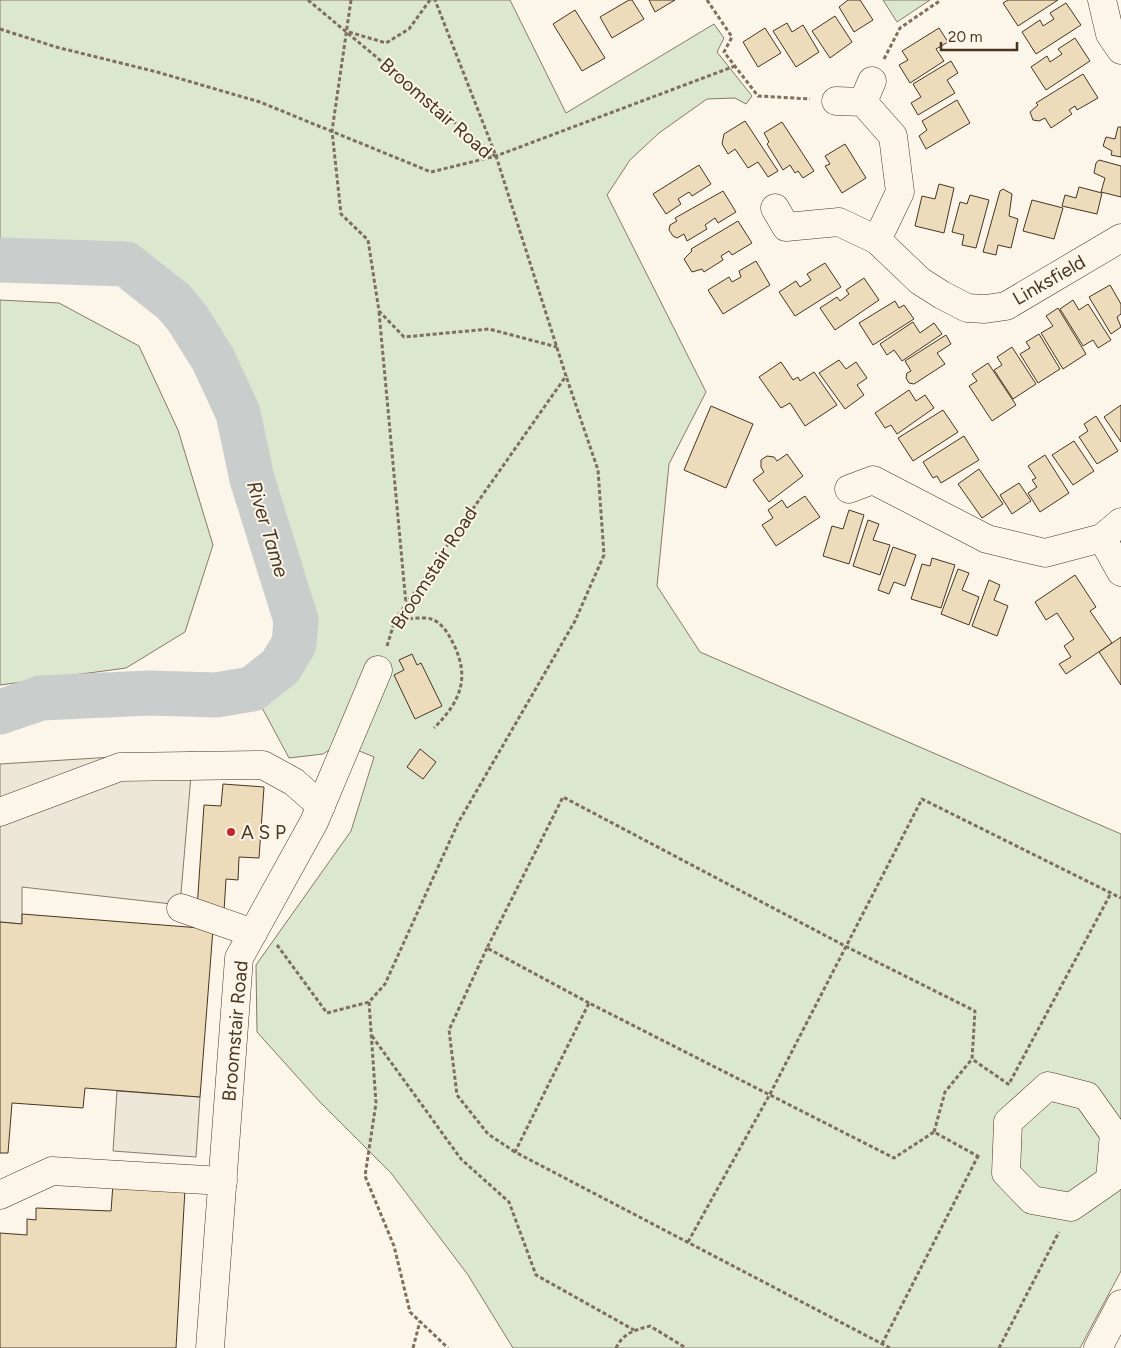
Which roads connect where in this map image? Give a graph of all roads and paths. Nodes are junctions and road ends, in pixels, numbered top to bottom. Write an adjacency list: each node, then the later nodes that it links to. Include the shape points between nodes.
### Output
1 (308, 0): 9 (path, Broomstair Road)
2 (351, 0): 9 (path)
3 (430, 0): 9 (path, via 409,29 386,42)
4 (435, 0): 15 (path)
5 (707, 0): 11 (path, via 732,37 724,52)
6 (941, 0): 12 (path, via 900,28)
7 (1102, 0): 10 (street, via 1110,34)
8 (0, 30): 14 (path, via 260,102)
9 (346, 31): 14 (path); 15 (path, Broomstair Road)
10 (1121, 50)
11 (734, 66): 13 (path, via 758,96); 15 (path)
12 (868, 92): 13 (street); 18 (street, via 893,136 900,192)
13 (836, 101)
14 (332, 132): 15 (path, via 431,172); 19 (path, via 341,214 368,240)
15 (496, 156): 20 (path, Broomstair Road)
16 (782, 226): 18 (street, Linksfield, via 839,222)
17 (1121, 238): 18 (street, Linksfield, via 1006,306 985,309 967,308 942,295 920,280)
18 (877, 240)
19 (379, 311): 20 (path, via 404,337 489,329); 25 (path)
20 (556, 347): 21 (path, Broomstair Road)
21 (566, 376): 25 (path, Broomstair Road); 37 (path, via 598,470 604,556 575,621 458,823 385,984)
22 (849, 488): 23 (street, via 873,480 987,539 1045,553)
23 (1111, 530): 24 (street)
24 (1121, 572)
25 (406, 605): 26 (path, Broomstair Road)
26 (395, 620): 27 (path, Broomstair Road); 28 (path, via 431,619 446,630 461,658 461,687 451,711)
27 (378, 670): 29 (street, Broomstair Road)
28 (434, 728)
29 (321, 806): 30 (street, via 294,782 263,765 120,767); 34 (street, Broomstair Road)
30 (0, 812)
31 (1111, 893): 32 (path); 35 (path, via 922,799); 41 (path)
32 (1121, 898)
33 (181, 908): 34 (street)
34 (257, 928): 37 (path, via 327,1013); 48 (street, Broomstair Road, via 239,958)
35 (848, 946): 36 (path, via 563,797); 40 (path, via 976,1011); 42 (path)
36 (487, 948): 38 (path); 45 (path, via 449,1030 458,1094 488,1134)
37 (370, 1002): 39 (path)
38 (589, 1003): 42 (path); 45 (path)
39 (372, 1036): 54 (path, via 376,1103 365,1176 394,1246 410,1312); 55 (path, via 461,1159 509,1202 536,1275)
40 (972, 1059): 41 (path); 44 (path, via 945,1092)
41 (1009, 1084): 43 (path)
42 (770, 1094): 44 (path, via 894,1158); 52 (path)
43 (1032, 1100): 47 (street, via 1008,1122); 49 (street, via 1048,1086 1087,1096 1114,1134)
44 (934, 1132): 46 (path)
45 (515, 1152): 52 (path)
46 (978, 1156): 47 (path); 56 (path)
47 (1006, 1173): 51 (street, via 1032,1200)
48 (223, 1181): 50 (street, via 52,1171); 57 (street, Broomstair Road)
49 (1116, 1183): 51 (street)
50 (0, 1195)
51 (1071, 1207): 63 (path)
52 (688, 1242): 56 (path)
53 (1121, 1304): 64 (street)
54 (420, 1321): 58 (path); 59 (path)
55 (634, 1330): 60 (path, via 621,1338); 61 (path, via 650,1326)
56 (882, 1344): 62 (path)
57 (210, 1348)
58 (413, 1348)
59 (448, 1348)
60 (616, 1348)
61 (686, 1348)
62 (890, 1348)
63 (999, 1348)
64 (1098, 1348)

